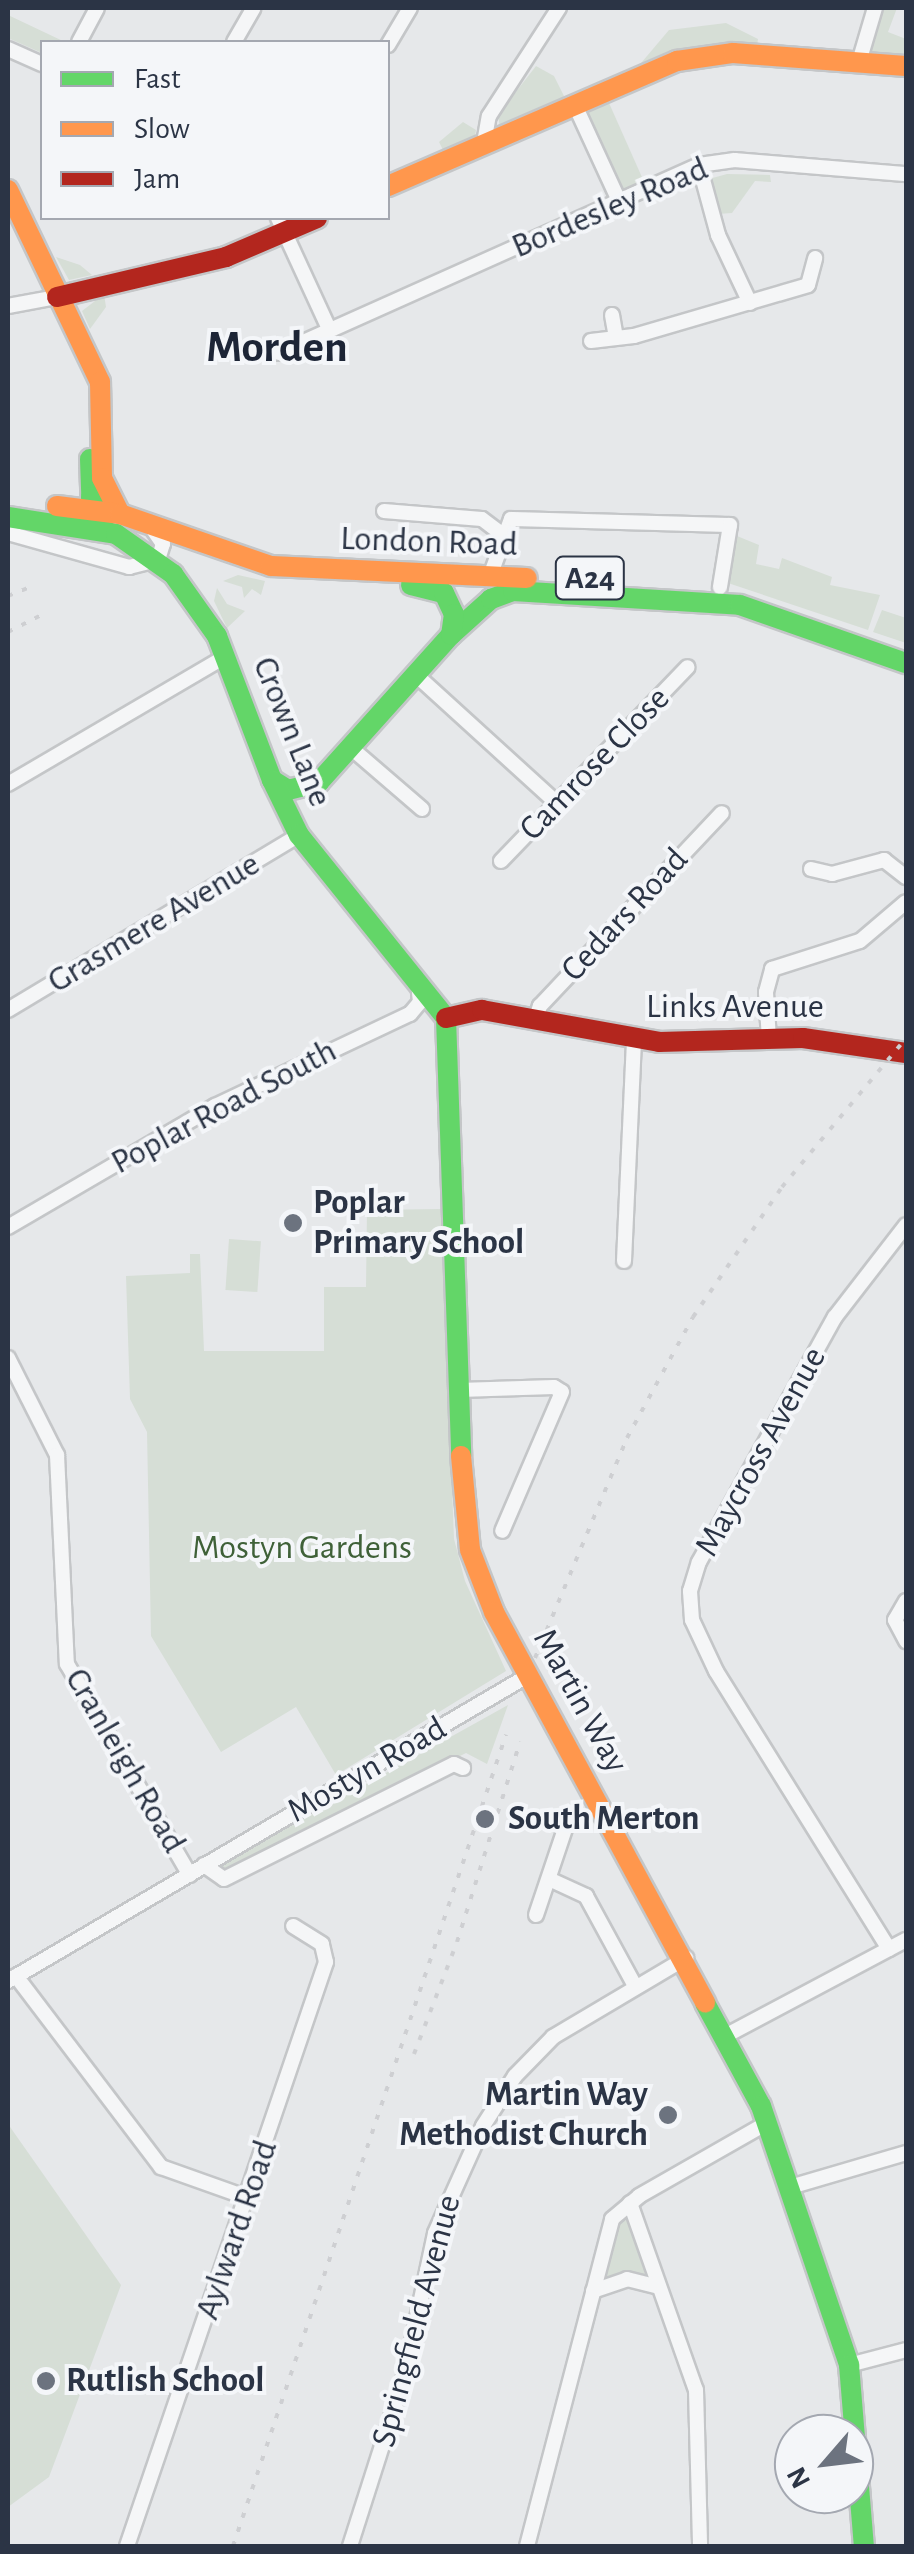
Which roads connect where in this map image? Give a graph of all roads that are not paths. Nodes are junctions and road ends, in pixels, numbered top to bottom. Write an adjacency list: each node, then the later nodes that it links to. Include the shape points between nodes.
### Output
1 (97, 8): 6 (street)
2 (254, 8): 7 (street)
3 (410, 8): 8 (street)
4 (559, 8): 14 (street, via 488,116)
5 (874, 8): 10 (street)
6 (80, 40)
7 (235, 40)
8 (390, 42)
9 (8, 49): 11 (street)
10 (859, 62): 12 (main road); 13 (main road, via 707,55 643,72)
11 (40, 63)
12 (906, 66)
13 (574, 103): 14 (main road); 19 (street)
14 (484, 143): 17 (main road)
15 (700, 165): 16 (street, Bordesley Road, via 734,160); 19 (street, Bordesley Road); 24 (street, via 718,234)
16 (906, 174)
17 (390, 185)
18 (8, 190): 23 (main road)
19 (619, 201): 27 (street, Bordesley Road)
20 (307, 220): 21 (main road)
21 (282, 225): 23 (main road, via 226,256); 27 (street)
22 (815, 258): 24 (street, via 808,285)
23 (57, 297): 25 (street); 31 (main road, via 103,391)
24 (750, 303): 28 (street)
25 (8, 306)
26 (612, 315): 28 (street)
27 (330, 329): 30 (street, Bordesley Road)
28 (616, 338): 29 (street)
29 (592, 341)
30 (279, 353)
31 (98, 445): 32 (main road); 38 (main road)
32 (88, 478): 34 (main road, via 76,500); 35 (main road)
33 (8, 503): 34 (main road, London Road / A24)
34 (62, 506): 35 (main road, London Road / A24)
35 (96, 510): 38 (main road, London Road / A24)
36 (384, 511): 41 (street, via 482,519)
37 (8, 517): 38 (main road, London Road / A24)
38 (118, 524): 39 (main road, London Road / A24); 43 (main road, London Road / A24)
39 (151, 528): 42 (main road, London Road / A24); 43 (street, via 163,544)
40 (8, 532): 43 (street, via 106,564)
41 (502, 534): 45 (street, via 511,520 730,525); 47 (street)
42 (219, 553): 44 (main road, London Road / A24); 46 (main road, via 196,567)
43 (158, 560): 46 (main road, Crown Lane / A24)
44 (348, 573): 47 (main road, London Road / A24); 48 (main road, A24, via 444,593 454,614)
45 (720, 587): 47 (main road, London Road / A24); 49 (main road, London Road / A24)
46 (189, 594): 50 (main road, Crown Lane / A24)
47 (485, 597): 48 (main road, A24); 51 (main road, London Road / A24, via 513,591 716,600)
48 (450, 635): 53 (main road, A24)
49 (906, 650)
50 (226, 656): 55 (main road, Crown Lane / A24); 57 (street)
51 (906, 662)
52 (688, 666): 58 (street, Camrose Close)
53 (415, 674): 54 (main road, A24); 58 (street)
54 (350, 747): 56 (main road, A24); 59 (street)
55 (272, 780): 56 (main road, via 288,790); 61 (main road, Crown Lane)
56 (318, 782): 61 (main road, via 296,816)
57 (8, 784)
58 (557, 803): 62 (street, Camrose Close)
59 (422, 809)
60 (722, 813): 69 (street, Cedars Road, via 540,1006)
61 (298, 834): 66 (main road, Crown Lane); 67 (street, Grasmere Avenue)
62 (501, 861)
63 (810, 869): 64 (street, via 832,874 884,860)
64 (906, 878)
65 (906, 902): 70 (street, via 860,941 772,969 766,992)
66 (418, 978): 68 (main road, Crown Lane); 74 (street, Poplar Road South, via 416,1010 214,1106)
67 (8, 1010)
68 (446, 1018): 69 (main road, Links Avenue, via 474,1010); 77 (main road, Martin Way)
69 (535, 1020): 71 (main road, Links Avenue)
70 (769, 1039): 71 (main road, Links Avenue); 72 (main road, Links Avenue)
71 (634, 1040): 75 (street)
72 (906, 1052)
73 (906, 1225): 90 (street, Maycross Avenue, via 836,1318 690,1591 692,1620 716,1671)
74 (8, 1227)
75 (624, 1261)
76 (8, 1358): 85 (street, Cranleigh Road, via 57,1455 67,1664)
77 (459, 1390): 78 (street, via 554,1386 562,1392); 81 (main road, Martin Way, via 470,1550)
78 (502, 1531)
79 (906, 1601): 80 (street, via 896,1625)
80 (906, 1641)
81 (529, 1676): 84 (street, Mostyn Road); 91 (main road, Martin Way)
82 (463, 1768): 84 (street, Mostyn Road, via 454,1764 224,1879)
83 (568, 1820): 86 (street)
84 (204, 1865): 85 (street, Mostyn Road)
85 (190, 1874): 92 (street, Mostyn Road)
86 (549, 1879): 87 (street); 93 (street, via 586,1896)
87 (536, 1915)
88 (293, 1926): 98 (street, Aylward Road, via 322,1944 326,1962)
89 (906, 1940): 90 (street)
90 (890, 1949): 94 (street)
91 (686, 1958): 93 (street, Springfield Avenue); 94 (main road, Martin Way)
92 (10, 1978): 98 (street, via 162,2167)
93 (635, 1986): 105 (street, Springfield Avenue, via 539,2049 473,2143 435,2233 406,2370)
94 (727, 2035): 95 (main road, Martin Way)
95 (768, 2123): 97 (main road, Martin Way); 99 (street)
96 (906, 2153): 97 (street)
97 (790, 2187): 103 (main road, Martin Way)
98 (248, 2198): 104 (street, Aylward Road)
99 (630, 2203): 100 (street); 101 (street, via 608,2226)
100 (659, 2287): 101 (street, via 626,2279); 107 (street, via 696,2390)
101 (593, 2290): 106 (street)
102 (906, 2350): 103 (street)
103 (849, 2366): 108 (main road, Martin Way)
104 (127, 2546)
105 (350, 2546)
106 (527, 2546)
107 (700, 2546)
108 (864, 2546)

